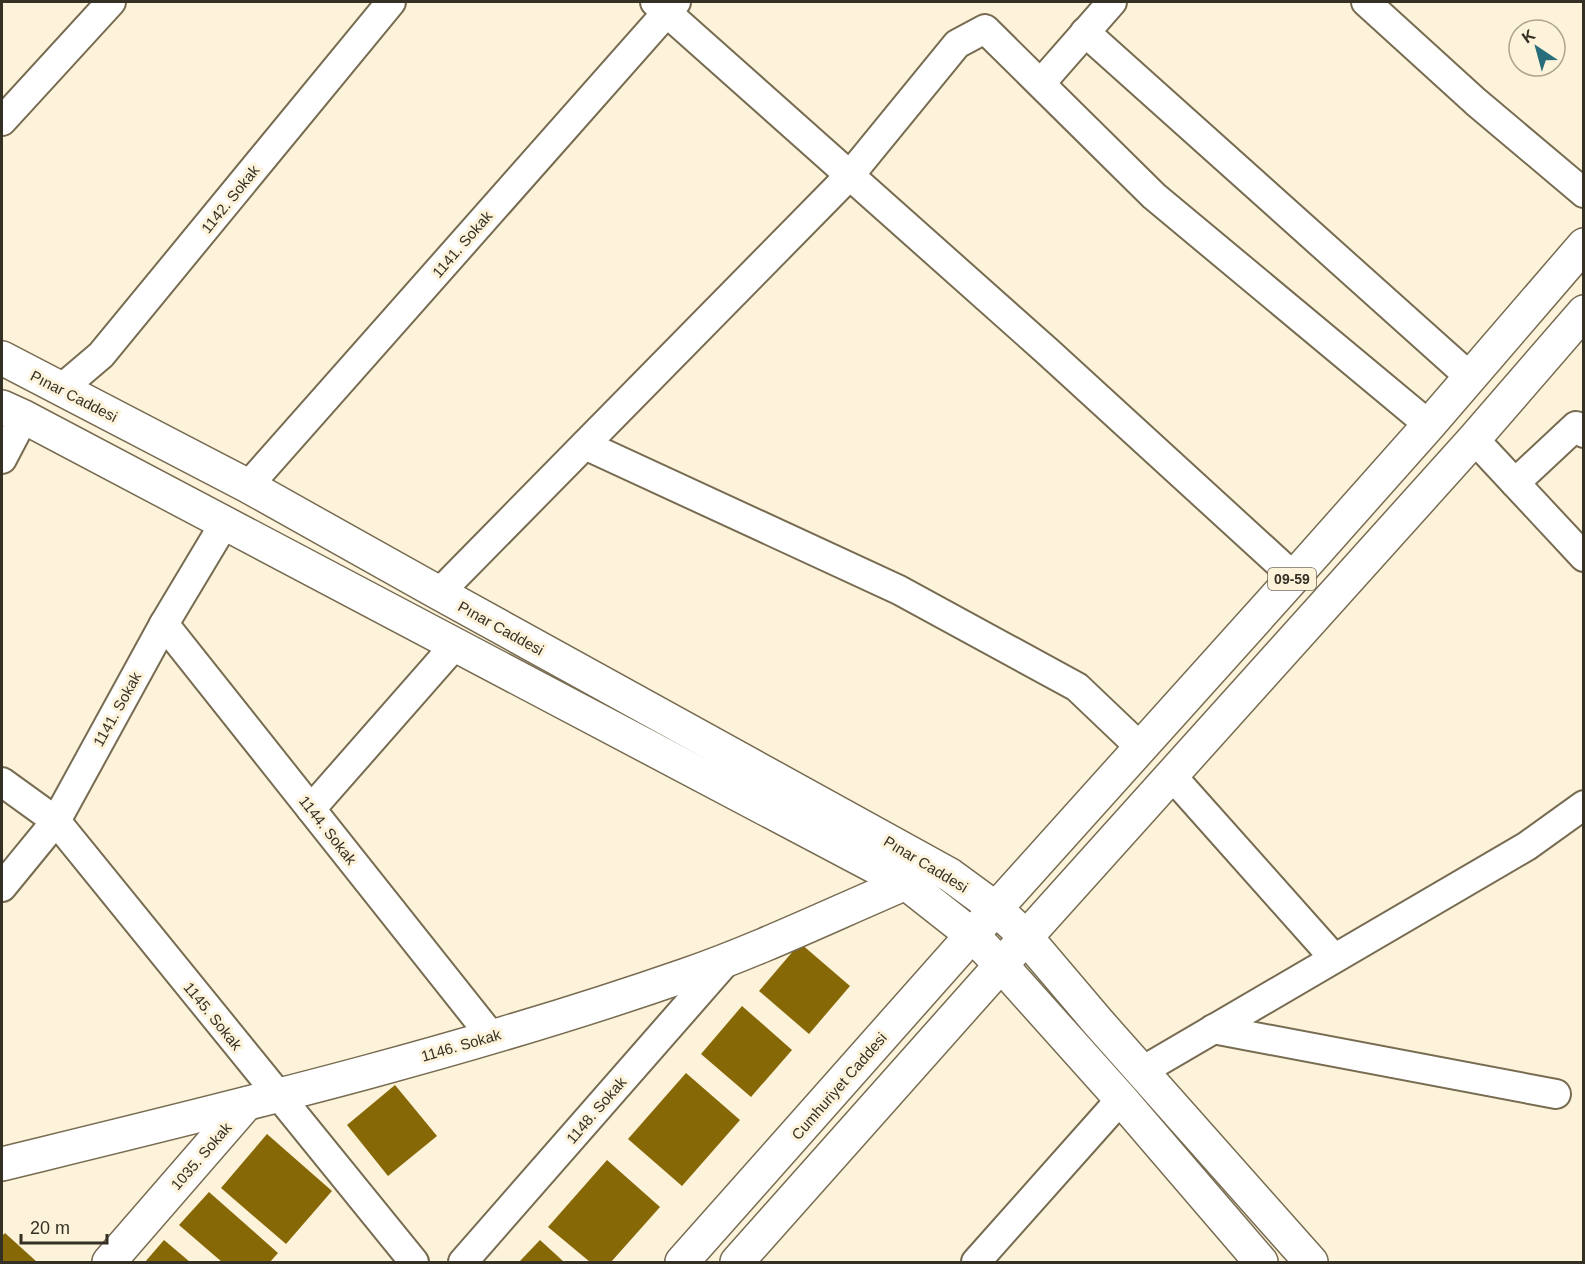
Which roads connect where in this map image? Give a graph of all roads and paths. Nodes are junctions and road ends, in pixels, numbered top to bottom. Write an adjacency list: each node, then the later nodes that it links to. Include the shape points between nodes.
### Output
1 (111, 2): 8 (street)
2 (391, 2): 15 (street, 1142. Sokak, via 101,356)
3 (1112, 2): 6 (street)
4 (1365, 2): 10 (street)
5 (666, 5): 9 (street); 23 (street, 1141. Sokak)
6 (1085, 32): 7 (street); 14 (street)
7 (1041, 83): 9 (street, via 985,29 957,45); 17 (street, via 1154,196)
8 (2, 121)
9 (850, 175): 20 (street); 26 (street)
10 (1584, 193)
11 (1584, 245): 14 (main road, 09-59)
12 (1584, 312): 19 (main road, 09-59)
13 (2, 358): 15 (main road, Pınar Caddesi)
14 (1470, 377): 17 (main road, 09-59)
15 (61, 389): 23 (main road, Pınar Caddesi)
16 (13, 412): 21 (street); 24 (main road, Pınar Caddesi)
17 (1429, 425): 26 (main road, 09-59)
18 (1584, 433): 22 (street, via 1576,426)
19 (1474, 439): 22 (street); 31 (main road, 09-59)
20 (585, 445): 27 (street); 30 (street, via 899,590 1056,675 1077,687)
21 (2, 459)
22 (1515, 483): 25 (street)
23 (248, 486): 27 (main road, Pınar Caddesi)
24 (225, 524): 28 (street, 1141. Sokak); 29 (main road, Pınar Caddesi)
25 (1584, 556)
26 (1294, 577): 30 (main road, 09-59)
27 (439, 593): 38 (main road, Pınar Caddesi, via 950,875)
28 (164, 624): 34 (street, 1144. Sokak); 35 (street, 1141. Sokak)
29 (455, 645): 34 (street); 36 (main road, Pınar Caddesi)
30 (1140, 747): 38 (main road, 09-59)
31 (1171, 775): 40 (main road, 09-59); 42 (street)
32 (2, 782): 35 (street, 1145. Sokak)
33 (1584, 805): 42 (street, via 1527,846)
34 (311, 809): 45 (street, 1144. Sokak)
35 (56, 821): 37 (street, 1141. Sokak); 48 (street, 1145. Sokak)
36 (906, 883): 39 (main road, Pınar Caddesi); 41 (main road, 1146. Sokak)
37 (2, 887)
38 (995, 909): 39 (main road, Cumhuriyet Caddesi); 40 (main road, Pınar Caddesi)
39 (972, 934): 43 (main road, Pınar Caddesi); 55 (main road, Cumhuriyet Caddesi)
40 (1026, 936): 43 (main road); 46 (main road, Pınar Caddesi)
41 (729, 958): 45 (main road, 1146. Sokak, via 687,975); 54 (street, 1148. Sokak)
42 (1334, 958): 44 (street)
43 (1001, 964): 49 (main road, Pınar Caddesi); 56 (main road)
44 (1213, 1029): 46 (street); 47 (street)
45 (492, 1036): 48 (main road, 1146. Sokak)
46 (1142, 1071): 59 (main road, Pınar Caddesi)
47 (1556, 1094)
48 (278, 1096): 50 (main road, 1146. Sokak); 53 (street, 1145. Sokak)
49 (1121, 1099): 57 (street); 58 (main road, Pınar Caddesi)
50 (246, 1104): 51 (main road, 1146. Sokak); 52 (main road, 1035. Sokak)
51 (2, 1164)
52 (109, 1263)
53 (414, 1263)
54 (464, 1263)
55 (682, 1263)
56 (737, 1263)
57 (976, 1263)
58 (1261, 1263)
59 (1311, 1263)

